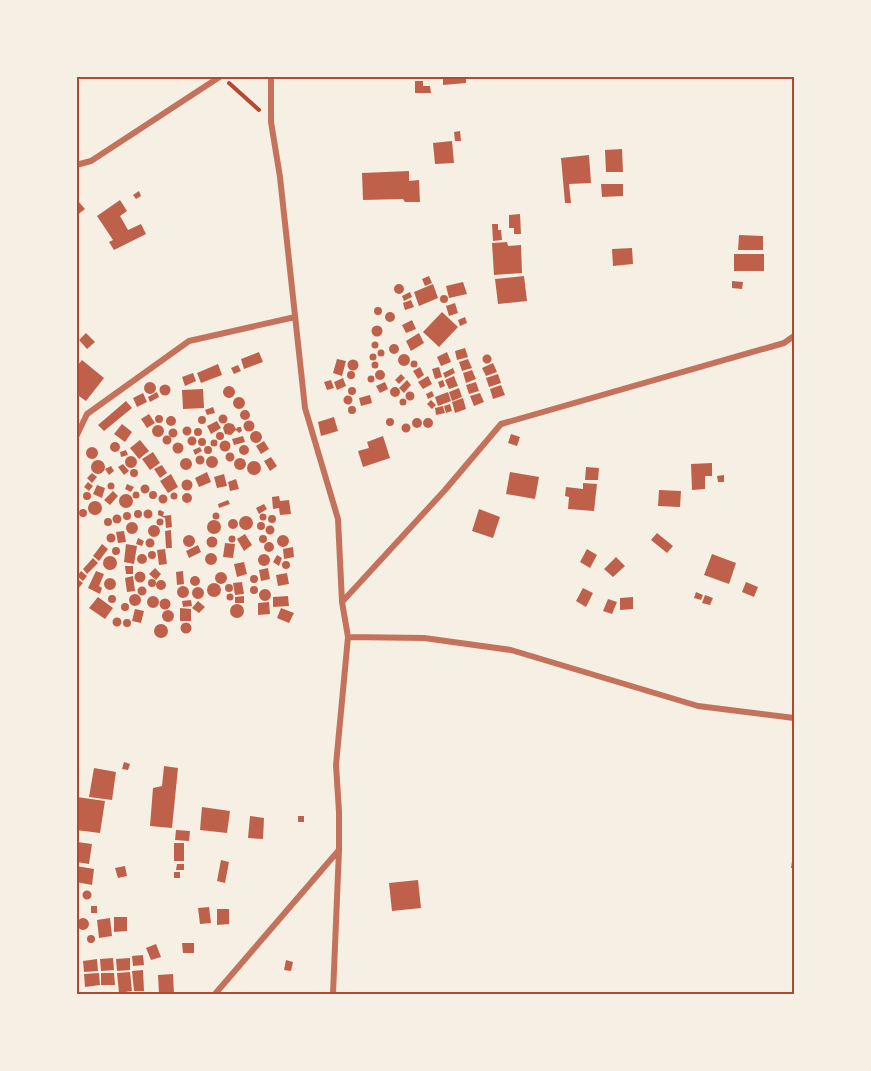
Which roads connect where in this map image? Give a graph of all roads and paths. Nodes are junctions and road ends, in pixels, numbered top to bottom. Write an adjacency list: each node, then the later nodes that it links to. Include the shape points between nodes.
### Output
1 (222, 76): 3 (path); 4 (street, via 91,160)
2 (270, 76): 3 (street)
3 (272, 122): 5 (street)
4 (76, 165)
5 (295, 317): 7 (street, via 189,340 87,414); 8 (street, via 304,408 338,519)
6 (795, 336): 8 (street, via 784,343 501,424)
7 (76, 437)
8 (342, 602): 9 (street)
9 (348, 637): 10 (street, via 424,638 511,650 698,706); 11 (street, via 336,765)
10 (795, 718)
11 (339, 850): 12 (street); 13 (street)
12 (215, 994)
13 (333, 994)

